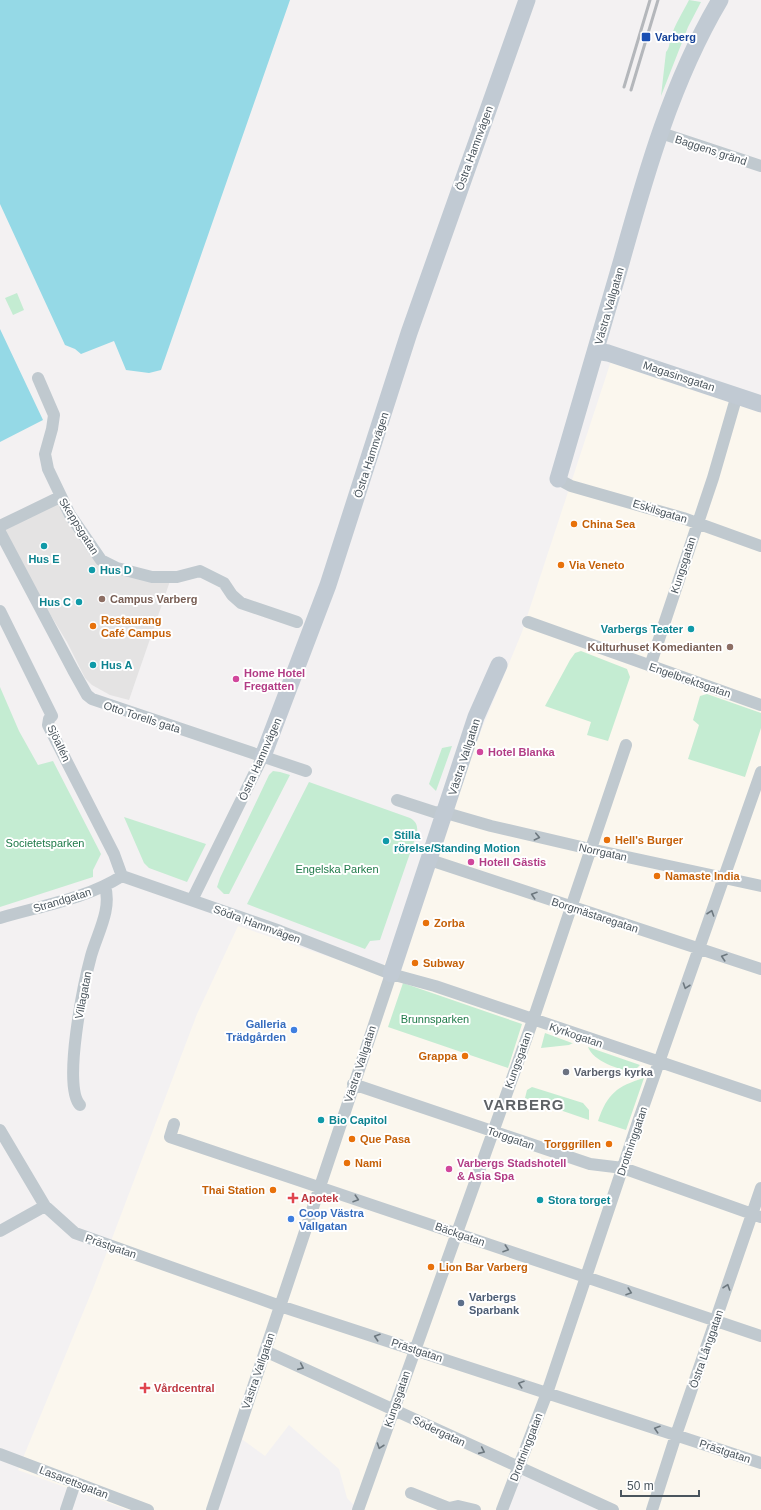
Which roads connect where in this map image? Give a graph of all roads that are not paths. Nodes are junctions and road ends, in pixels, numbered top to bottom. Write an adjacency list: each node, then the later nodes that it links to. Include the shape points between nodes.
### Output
1 (527, 0): 22 (street, Östra Hamnvägen, via 409,333 328,585)
2 (720, 0): 3 (street, Västra Vallgatan, via 699,35)
3 (661, 133): 4 (street, Baggens gränd); 5 (street, Västra Vallgatan)
4 (761, 166)
5 (596, 351): 7 (street, Magasinsgatan); 9 (street, Västra Vallgatan)
6 (38, 378): 10 (street, Skeppsgatan, via 54,415 45,454 48,469)
7 (737, 395): 8 (street, Magasinsgatan); 11 (street, Kungsgatan)
8 (761, 404)
9 (558, 479): 11 (street, Eskilsgatan, via 571,486)
10 (60, 497): 12 (street); 16 (street, Skeppsgatan, via 101,560 117,568 152,577 177,577 200,571 224,583 241,603)
11 (697, 523): 14 (street, Eskilsgatan); 19 (street, Kungsgatan)
12 (0, 526)
13 (0, 532): 22 (street, Otto Torells gata, via 87,695 99,702)
14 (761, 546)
15 (0, 611): 29 (street, Sjöallén, via 52,716 48,725 114,854)
16 (297, 622)
17 (528, 622): 19 (street, Engelbrektsgatan)
18 (499, 665): 26 (street, Västra Vallgatan, via 476,717)
19 (650, 666): 20 (street, Engelbrektsgatan)
20 (761, 704)
21 (626, 745): 27 (street, Kungsgatan)
22 (263, 756): 23 (street, Otto Torells gata); 33 (street, Östra Hamnvägen)
23 (306, 771)
24 (761, 772): 30 (street, Drottninggatan)
25 (397, 800): 26 (street, via 434,812)
26 (446, 812): 27 (street, Norrgatan, one-way to 27, via 491,826); 28 (street, Västra Vallgatan)
27 (590, 849): 30 (street, Norrgatan); 34 (street, Kungsgatan)
28 (430, 860): 34 (street, Borgmästaregatan, one-way to 28); 38 (street, Västra Vallgatan)
29 (122, 876): 31 (street, Strandgatan); 33 (street, Södra Hamnvägen)
30 (723, 878): 32 (street, Norrgatan); 36 (street, Drottninggatan, one-way to 30)
31 (104, 886): 35 (street, Strandgatan); 43 (street, Villagatan, via 107,898 106,912 88,968 78,1025 74,1086 76,1100)
32 (761, 886)
33 (192, 900): 38 (street, Södra Hamnvägen)
34 (570, 907): 36 (street, Borgmästaregatan); 39 (street, Kungsgatan)
35 (0, 918)
36 (699, 949): 37 (street, Borgmästaregatan, one-way to 36); 40 (street, Drottninggatan, one-way to 40)
37 (761, 969)
38 (391, 974): 39 (street, Kyrkogatan, via 435,986); 41 (street, Västra Vallgatan)
39 (532, 1020): 40 (street, Kyrkogatan); 46 (street, Kungsgatan)
40 (659, 1062): 42 (street, Kyrkogatan); 47 (street, Drottninggatan)
41 (353, 1084): 46 (street, Torggatan); 48 (street, Västra Vallgatan)
42 (761, 1096)
43 (80, 1105)
44 (174, 1124): 48 (street, Bäckgatan, via 170,1137)
45 (0, 1130): 50 (street)
46 (493, 1132): 47 (street, Torggatan, via 590,1164); 53 (street, Kungsgatan)
47 (623, 1168): 51 (street, Torggatan); 54 (street, Drottninggatan)
48 (319, 1187): 53 (street, Bäckgatan, one-way to 53); 55 (street, Västra Vallgatan)
49 (761, 1188): 51 (street, Östra Långgatan)
50 (45, 1206): 52 (street); 55 (street, Prästgatan, via 75,1233)
51 (756, 1215): 56 (street, Östra Långgatan, one-way to 51)
52 (0, 1231)
53 (457, 1232): 54 (street, Bäckgatan, one-way to 54); 58 (street, Kungsgatan)
54 (586, 1277): 56 (street, Bäckgatan, one-way to 56); 60 (street, Drottninggatan)
55 (280, 1306): 58 (street, Prästgatan, one-way to 55); 59 (street, Västra Vallgatan)
56 (715, 1321): 57 (street, Bäckgatan); 62 (street, Östra Långgatan)
57 (761, 1336)
58 (414, 1349): 60 (street, Prästgatan, one-way to 58); 61 (street, Kungsgatan)
59 (266, 1351): 61 (street, Södergatan, one-way to 61); 70 (street, Västra Vallgatan)
60 (546, 1393): 62 (street, Prästgatan, one-way to 60); 65 (street, Drottninggatan)
61 (393, 1410): 65 (street, Södergatan, one-way to 65); 71 (street, Kungsgatan, one-way to 71)
62 (676, 1435): 64 (street, Prästgatan); 75 (street, Östra Långgatan)
63 (0, 1454): 66 (street, Lasarettsgatan)
64 (761, 1463)
65 (519, 1467): 73 (street, Drottninggatan); 74 (street, Södergatan)
66 (75, 1483): 68 (street); 69 (street, Lasarettsgatan)
67 (411, 1492): 72 (street, via 449,1508 458,1506)
68 (66, 1510)
69 (148, 1510)
70 (212, 1510)
71 (358, 1510)
72 (475, 1510)
73 (502, 1510)
74 (613, 1510)
75 (652, 1510)

